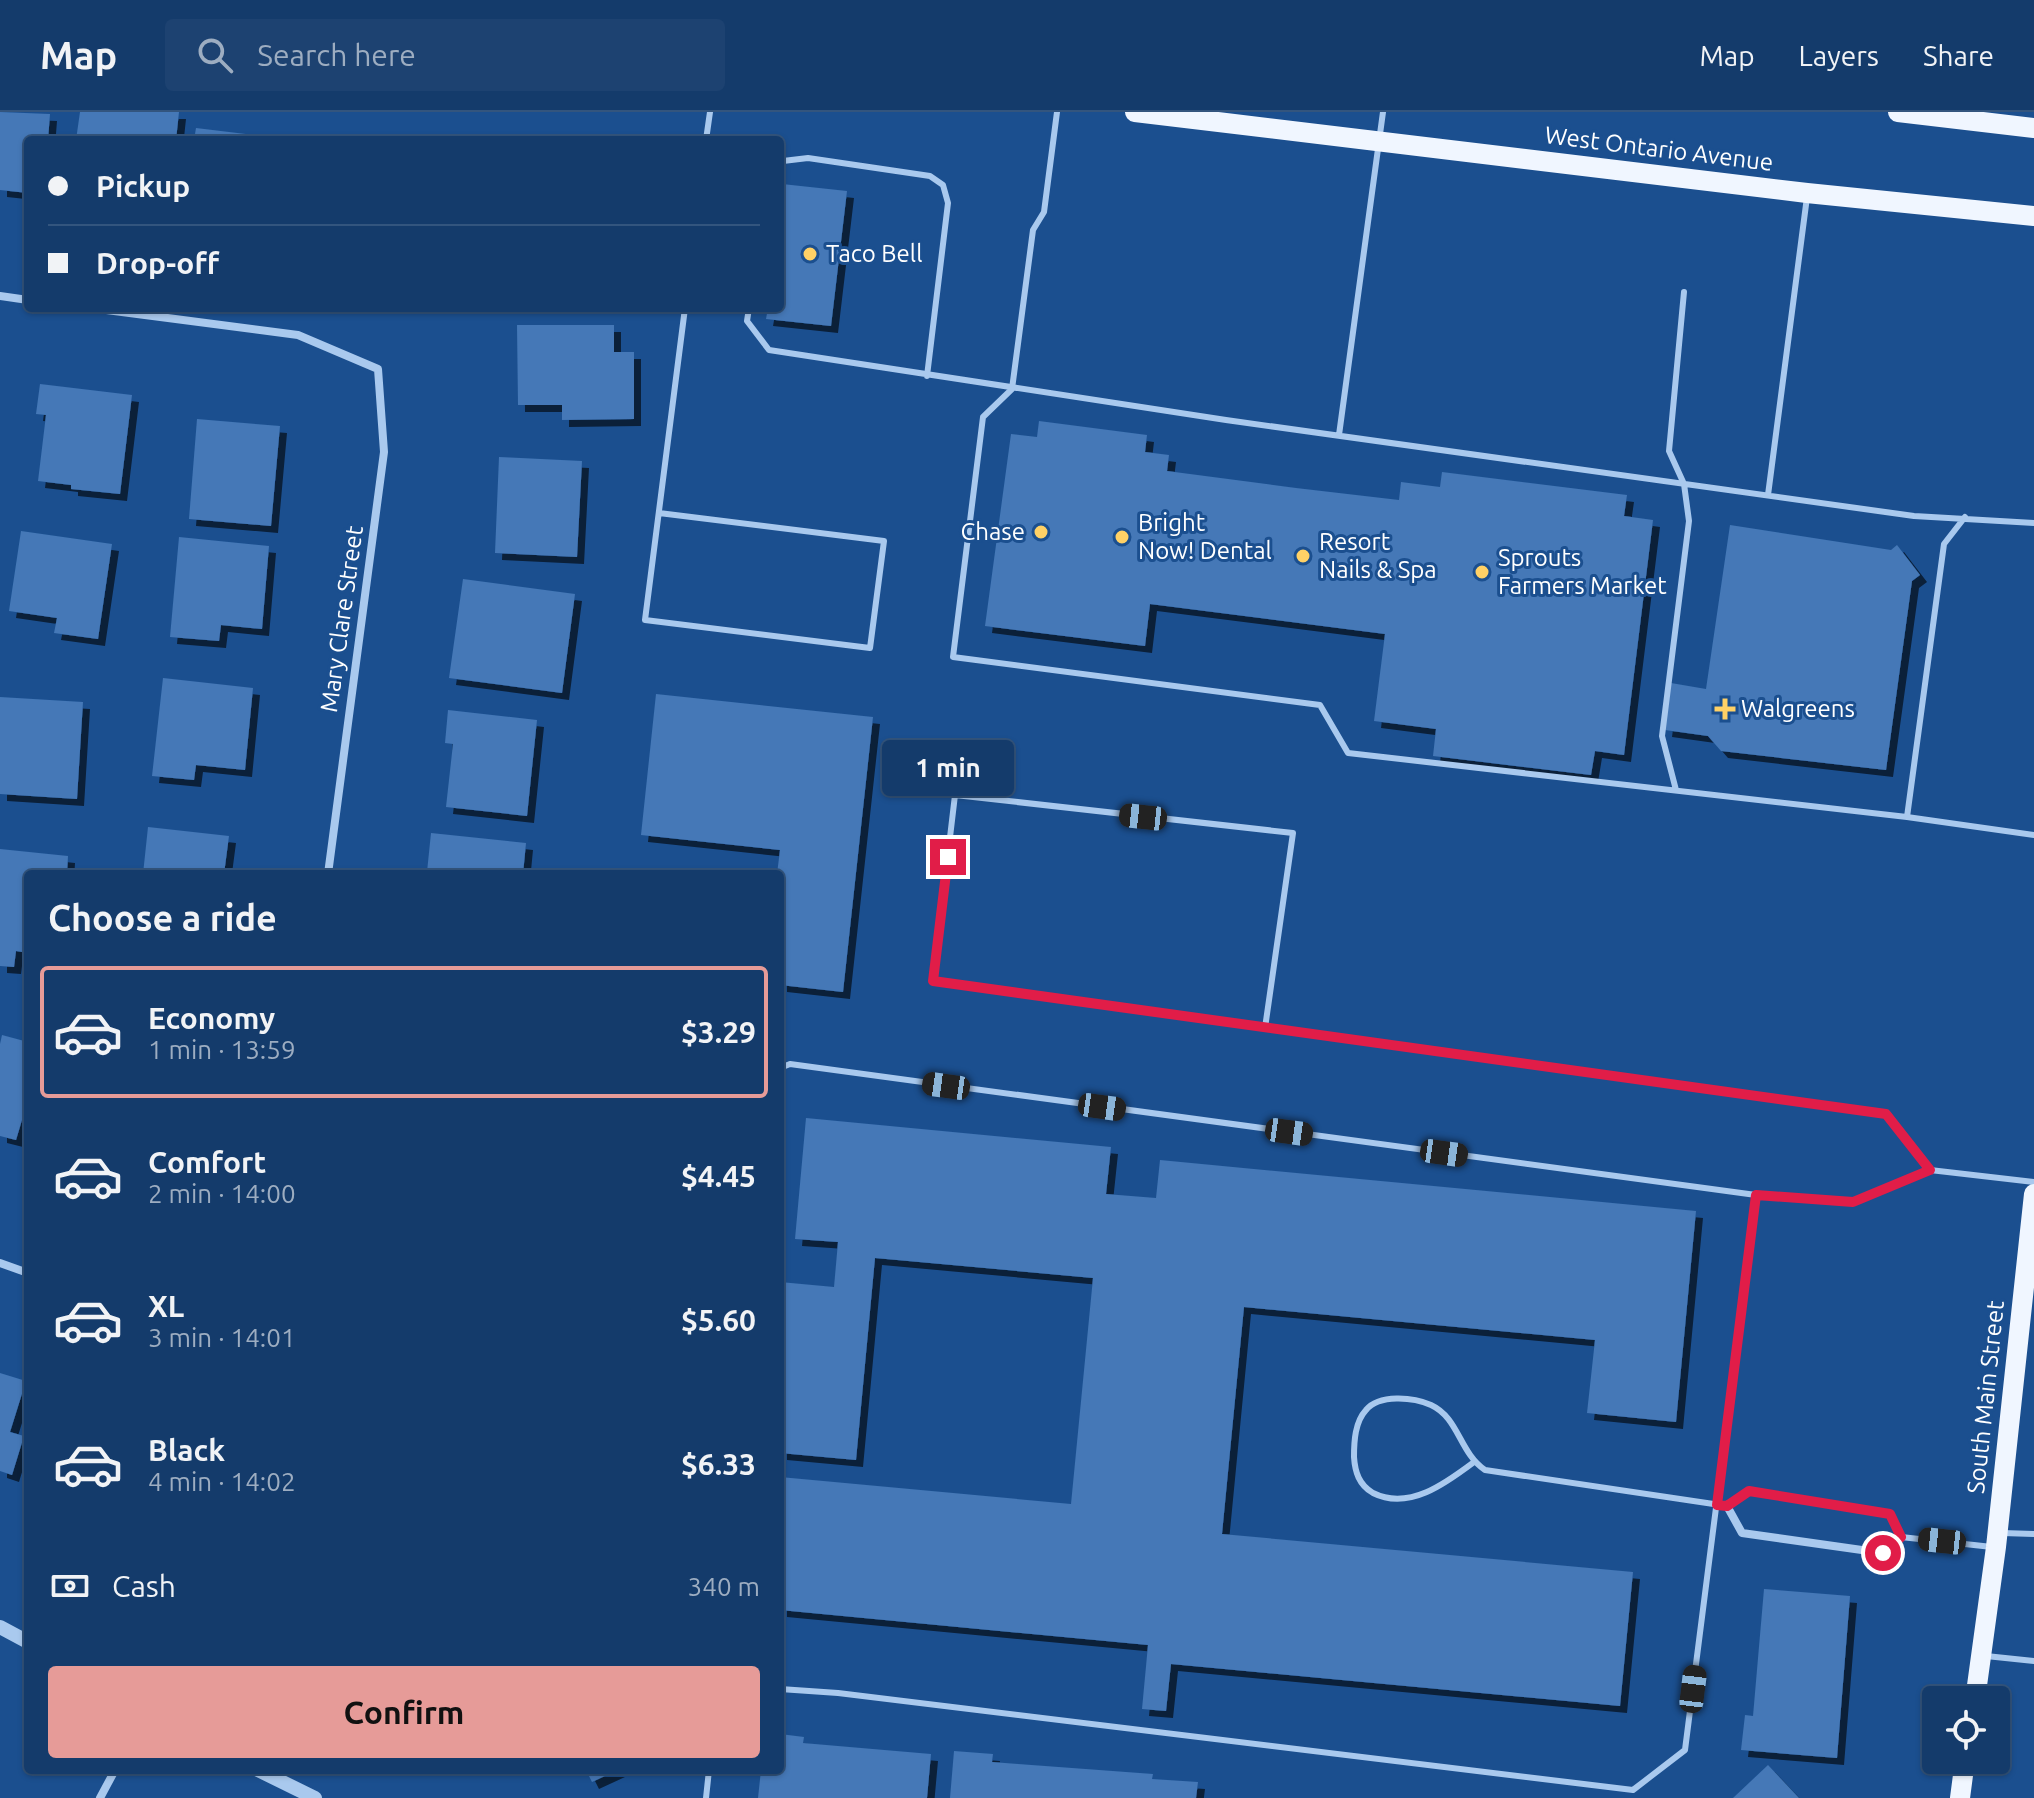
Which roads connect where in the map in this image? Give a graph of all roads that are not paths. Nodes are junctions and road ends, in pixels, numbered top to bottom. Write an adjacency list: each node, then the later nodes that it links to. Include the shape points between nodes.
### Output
1 (710, 112): 7 (lane)
2 (1057, 112): 19 (lane, via 1044,212 1033,230)
3 (1135, 112): 8 (main road, West Ontario Avenue)
4 (1383, 112): 8 (lane)
5 (1898, 112): 6 (main road)
6 (2034, 128)
7 (707, 136)
8 (1380, 140): 10 (main road, West Ontario Avenue); 20 (lane)
9 (784, 161): 18 (lane, via 808,158 930,176 943,185 948,203)
10 (1807, 193): 11 (main road, West Ontario Avenue); 22 (lane)
11 (2034, 216)
12 (1684, 292): 21 (lane, via 1669,451)
13 (0, 296): 14 (street)
14 (24, 299)
15 (122, 312): 29 (street, Mary Clare Street, via 298,335 378,369 384,452)
16 (684, 312): 23 (lane)
17 (748, 312): 18 (lane, via 747,321 769,350)
18 (927, 376): 19 (lane)
19 (1012, 389): 20 (lane); 26 (lane, via 983,417 953,657 1320,705 1348,753)
20 (1339, 435): 21 (lane)
21 (1684, 484): 22 (lane); 26 (lane, via 1689,521 1662,736)
22 (1768, 495): 24 (lane, via 1914,516)
23 (659, 513): 23 (lane, via 645,620 870,648 884,541)
24 (1965, 517): 25 (lane); 27 (lane, via 1944,544)
25 (2034, 523)
26 (1676, 790): 27 (lane)
27 (1907, 817): 28 (lane)
28 (2034, 835)
29 (329, 870)
30 (1265, 1028): 30 (lane, via 1293,833 955,795 933,981); 32 (lane, via 1886,1114)
31 (784, 1066): 35 (lane)
32 (1930, 1170): 33 (lane); 35 (lane, via 1853,1202)
33 (2034, 1182)
34 (2034, 1194): 36 (main road, South Main Street)
35 (1756, 1195): 40 (lane)
36 (2030, 1260): 43 (main road, South Main Street)
37 (0, 1263): 38 (street)
38 (24, 1272)
39 (1474, 1462): 39 (lane, via 1447,1417 1412,1400 1374,1403 1365,1410 1354,1438 1358,1480 1387,1499 1435,1489); 40 (lane, via 1500,1473)
40 (1722, 1506): 42 (lane, via 1749,1491 1890,1514); 42 (street, via 1742,1533 1883,1553); 49 (lane, via 1685,1750 1633,1790)
41 (2034, 1534): 43 (lane)
42 (1901, 1537): 43 (lane)
43 (1996, 1540): 46 (main road, South Main Street)
44 (0, 1627): 45 (street)
45 (24, 1640)
46 (1982, 1656): 47 (lane); 48 (main road, South Main Street)
47 (2034, 1661)
48 (1977, 1686)
49 (784, 1689)
50 (113, 1774): 54 (street)
51 (266, 1774): 55 (street)
52 (709, 1774): 56 (lane)
53 (1963, 1774): 57 (main road)
54 (100, 1798)
55 (315, 1798)
56 (706, 1798)
57 (1960, 1798)

